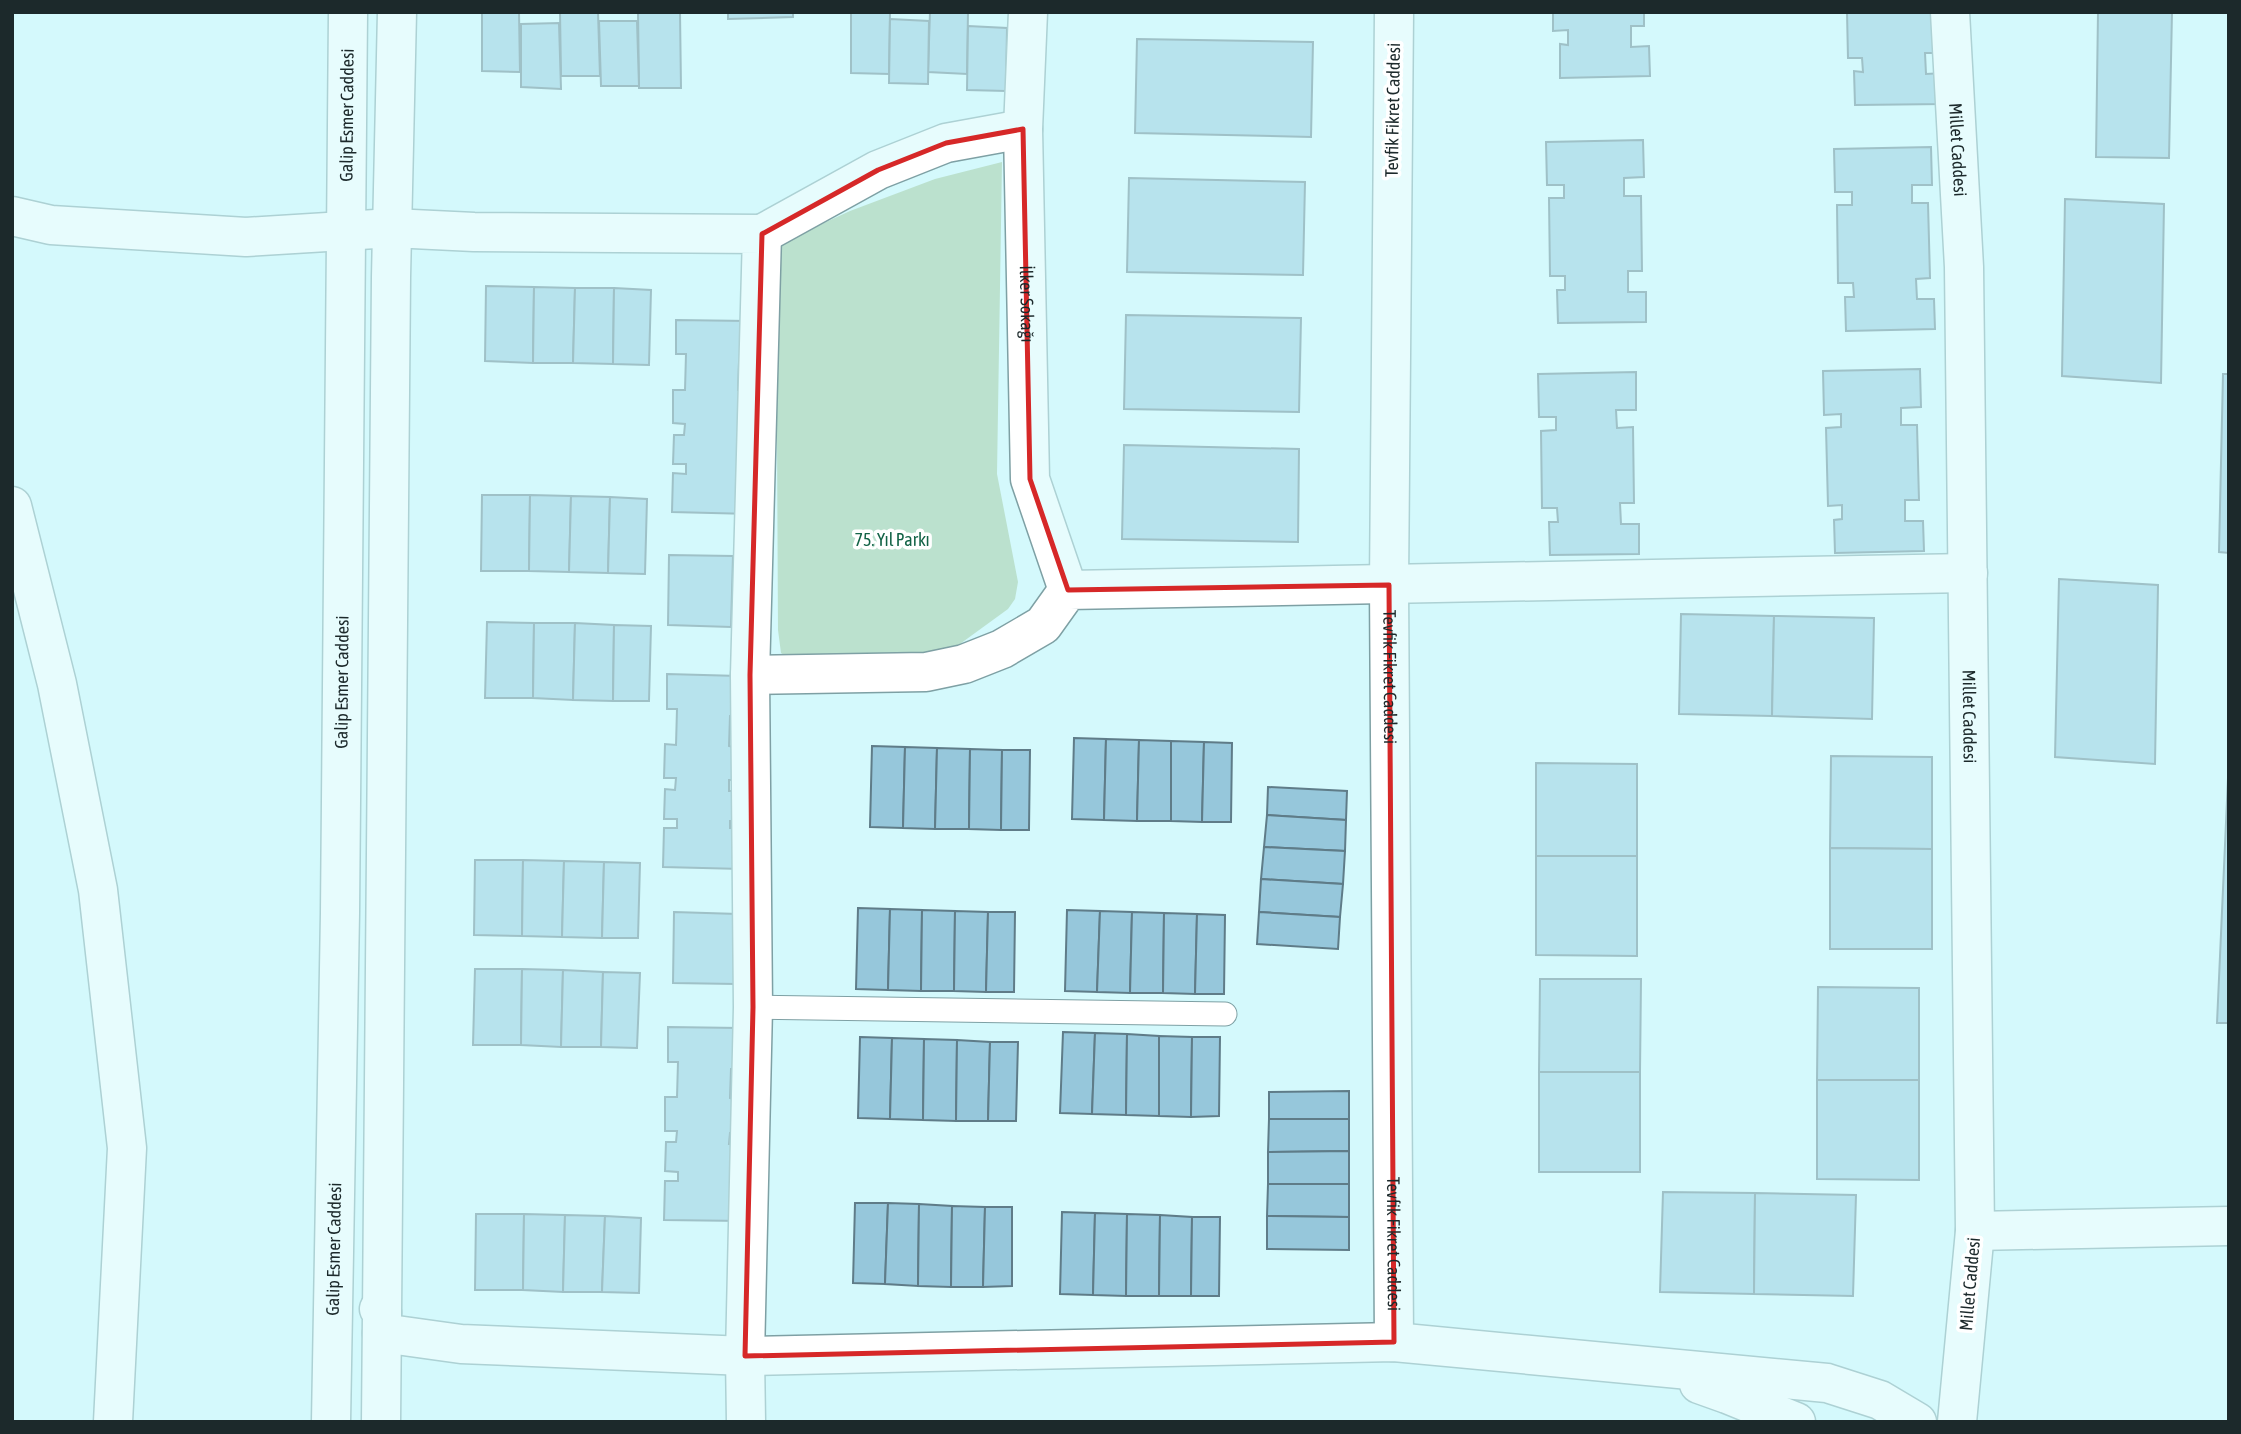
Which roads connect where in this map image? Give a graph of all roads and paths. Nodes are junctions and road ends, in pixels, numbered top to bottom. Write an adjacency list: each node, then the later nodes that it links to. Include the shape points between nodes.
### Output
1 (348, 12): 9 (street, Galip Esmer Caddesi)
2 (397, 12): 8 (street)
3 (1028, 12): 6 (street, İlker Sokağı)
4 (1394, 12): 13 (street, Tevfik Fikret Caddesi)
5 (1950, 12): 12 (street, Millet Caddesi, via 1964,267)
6 (1023, 129): 10 (street, via 946,143 878,170); 14 (street, İlker Sokağı, via 1030,479)
7 (12, 216): 9 (street, via 51,225 246,237)
8 (392, 228): 9 (street); 10 (street); 21 (street)
9 (346, 230): 20 (street, Galip Esmer Caddesi)
10 (762, 234): 15 (street)
11 (12, 506): 25 (street, via 57,684 99,890 127,1148)
12 (1968, 573): 13 (street); 19 (street, Millet Caddesi)
13 (1389, 585): 14 (street); 22 (street, Tevfik Fikret Caddesi)
14 (1068, 590): 15 (street, via 1043,625 964,664 926,673)
15 (750, 675): 16 (street)
16 (754, 1007): 17 (lane); 23 (street)
17 (1225, 1014)
18 (2229, 1226): 19 (street)
19 (1975, 1231): 31 (street, Millet Caddesi)
20 (332, 1332): 21 (street, via 346,1365 368,1365); 21 (street, via 347,1296 369,1296); 26 (street, Galip Esmer Caddesi)
21 (382, 1332): 23 (street, via 461,1344); 27 (street)
22 (1394, 1342): 23 (street); 24 (street)
23 (745, 1356): 28 (street)
24 (1633, 1363): 29 (street); 30 (street, via 1827,1383 1880,1400)
25 (113, 1422)
26 (331, 1422)
27 (381, 1422)
28 (746, 1422)
29 (1796, 1422)
30 (1917, 1422)
31 (1957, 1422)

